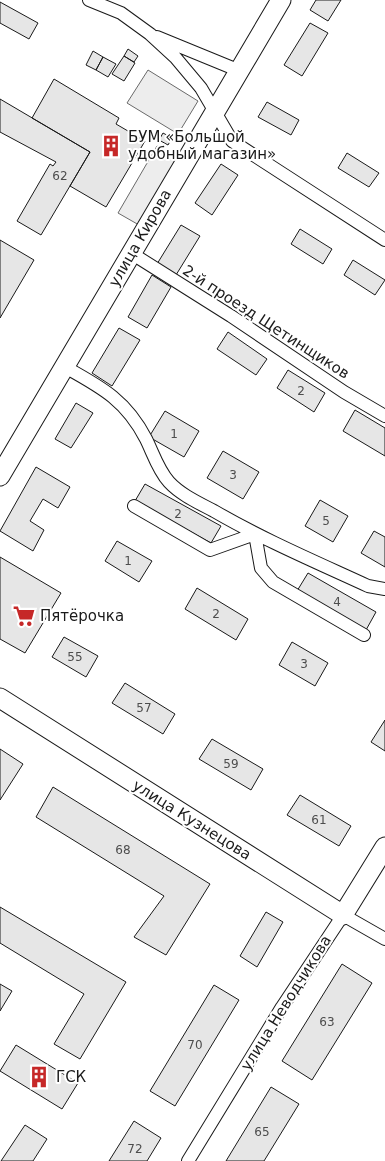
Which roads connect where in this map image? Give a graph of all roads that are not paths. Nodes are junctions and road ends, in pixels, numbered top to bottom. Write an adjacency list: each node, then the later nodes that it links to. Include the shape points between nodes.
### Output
1 (89, 0): 3 (street, via 120,13)
2 (281, 0): 4 (main road, улица Кирова)
3 (150, 34): 4 (street); 5 (street, via 193,78)
4 (240, 71): 5 (main road, улица Кирова)
5 (216, 113): 6 (street, via 232,142); 7 (main road, улица Кирова)
6 (385, 240)
7 (131, 253): 8 (main road, улица Кирова); 9 (street, 2-й проезд Щетинщиков)
8 (65, 367): 10 (main road, улица Кирова); 12 (street, via 110,392 127,408 170,483)
9 (385, 416)
10 (0, 476)
11 (134, 506): 12 (street, via 210,550)
12 (254, 534): 13 (street, via 368,586); 14 (street, via 261,568 273,582)
13 (385, 588)
14 (364, 635)
15 (0, 698): 17 (main road, улица Кузнецова)
16 (385, 847): 17 (main road, улица Неводчикова)
17 (343, 915): 18 (street, улица Кузнецова); 19 (street, улица Неводчикова, via 282,1007)
18 (385, 939)
19 (188, 1161)

